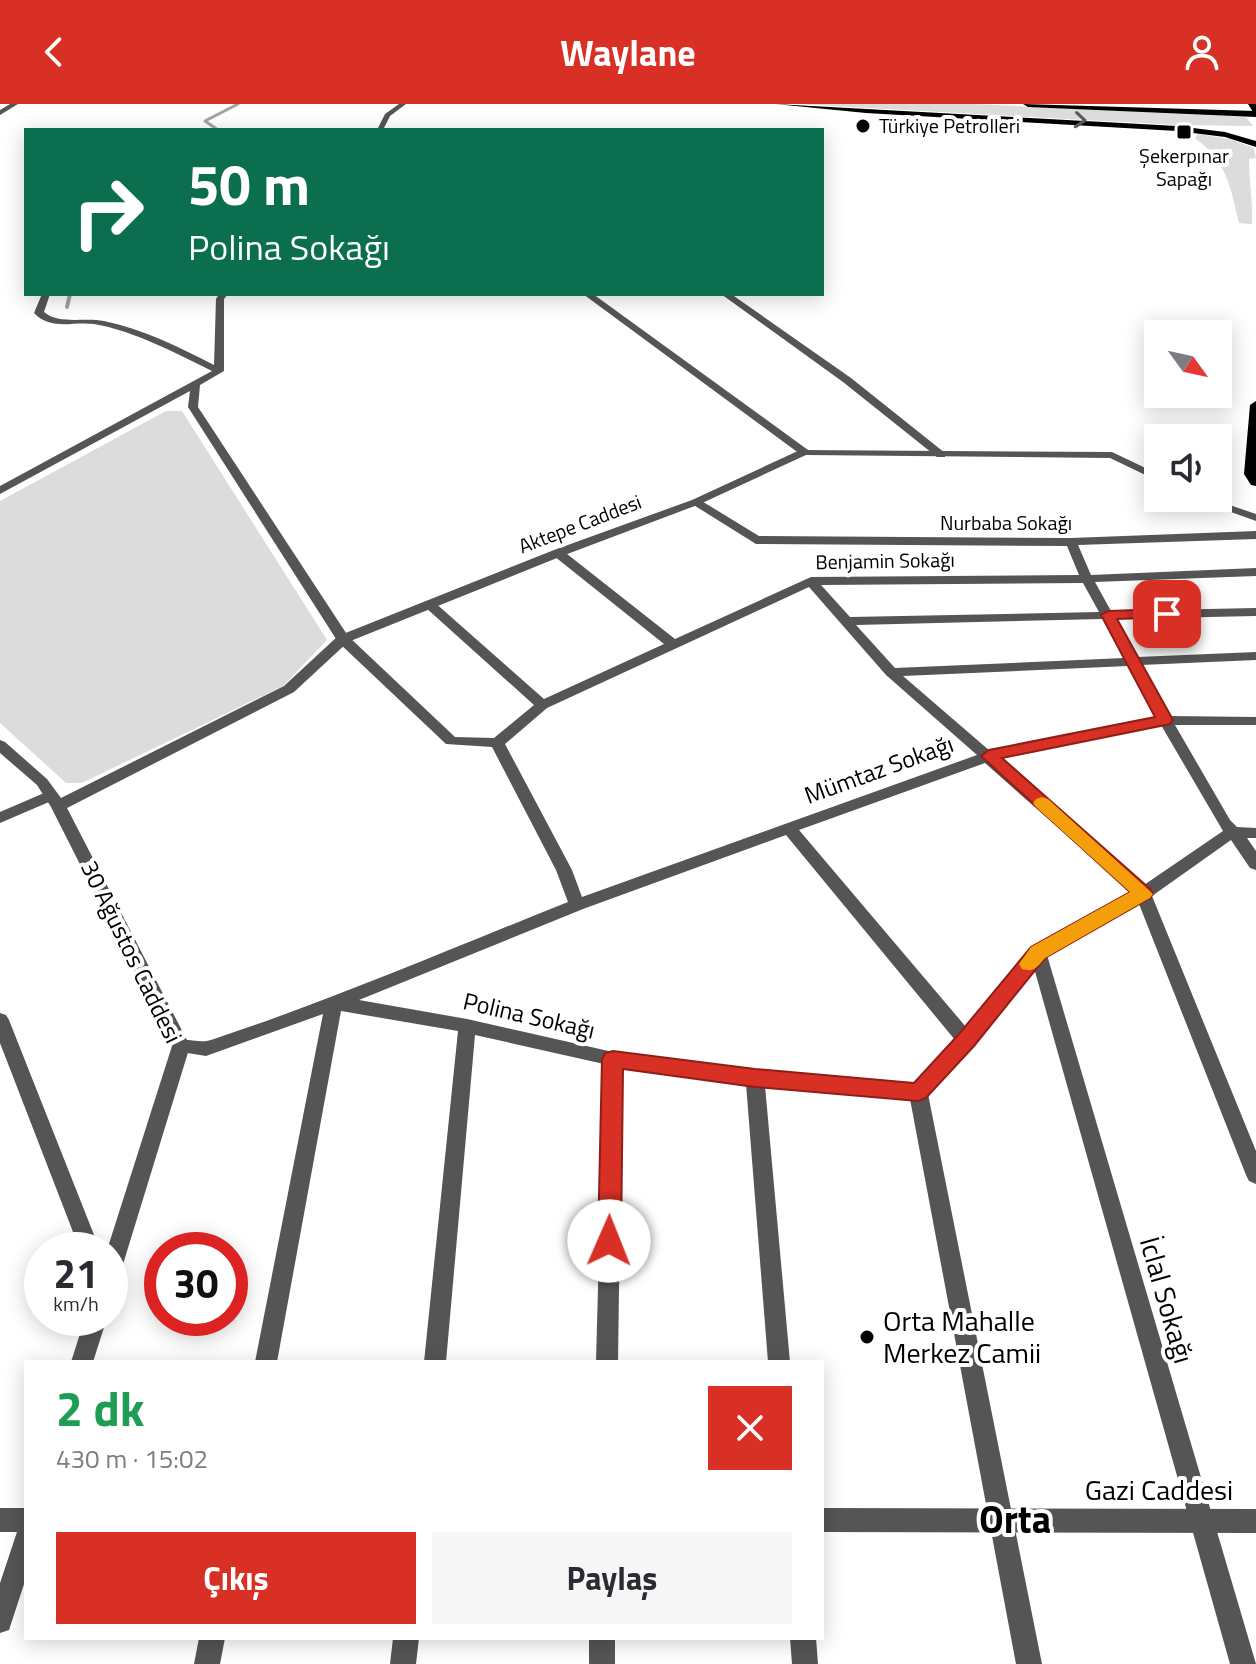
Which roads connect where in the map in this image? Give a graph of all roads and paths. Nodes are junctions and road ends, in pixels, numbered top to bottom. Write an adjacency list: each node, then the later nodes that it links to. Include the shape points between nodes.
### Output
1 (15, 104): 7 (street)
2 (403, 104): 8 (street, via 387,115)
3 (779, 104): 9 (main road, one-way to 9)
4 (1028, 104): 6 (highway)
5 (1189, 104): 6 (highway)
6 (1255, 109)
7 (0, 113)
8 (381, 128)
9 (1178, 129): 10 (main road); 11 (main road)
10 (1256, 133)
11 (1256, 144)
12 (45, 296): 16 (street, via 42,318 59,323 91,320 165,345)
13 (222, 296): 16 (street)
14 (590, 296): 19 (street)
15 (728, 296): 20 (street)
16 (219, 371): 17 (street)
17 (196, 386): 23 (street); 37 (street, via 193,407)
18 (1256, 405): 22 (main road, via 1251,474)
19 (804, 452): 20 (street, Aktepe Caddesi); 24 (street, Aktepe Caddesi)
20 (941, 455): 21 (street, Aktepe Caddesi, via 1112,455)
21 (1144, 471)
22 (1256, 482)
23 (0, 491)
24 (696, 502): 28 (street, Nurbaba Sokağı, via 756,540); 29 (street, Aktepe Caddesi)
25 (1232, 510): 26 (street)
26 (1256, 518)
27 (1256, 535): 28 (street, Nurbaba Sokağı)
28 (1071, 542): 31 (street)
29 (558, 553): 33 (street, Aktepe Caddesi); 38 (street)
30 (1256, 572): 31 (street, Benjamin Sokağı)
31 (1087, 579): 32 (street, Benjamin Sokağı); 35 (street)
32 (811, 581): 36 (street); 38 (street, Benjamin Sokağı)
33 (429, 604): 37 (street, Aktepe Caddesi); 42 (street)
34 (1256, 612): 35 (street)
35 (1108, 615): 36 (street); 40 (street)
36 (845, 621): 41 (street)
37 (343, 639): 45 (street, via 451,741); 48 (street, Aktepe Caddesi, via 289,689)
38 (674, 645): 42 (street, Benjamin Sokağı)
39 (1256, 656): 40 (street)
40 (1133, 661): 41 (street); 43 (street)
41 (891, 672): 47 (street)
42 (542, 705): 45 (street, Benjamin Sokağı)
43 (1165, 720): 44 (street, Mümtaz Sokağı); 47 (street, Mümtaz Sokağı); 51 (street)
44 (1256, 721)
45 (497, 743): 55 (street)
46 (0, 745): 48 (street, 30 Ağustos Caddesi)
47 (989, 756): 50 (street, Mümtaz Sokağı); 54 (street)
48 (55, 800): 49 (street, Aktepe Caddesi); 61 (street, 30 Ağustos Caddesi)
49 (0, 818)
50 (789, 829): 55 (street, Mümtaz Sokağı); 60 (street)
51 (1232, 832): 52 (street); 53 (street); 54 (street)
52 (1256, 833)
53 (1256, 864)
54 (1143, 894): 56 (street); 65 (street)
55 (577, 905): 57 (street, Mümtaz Sokağı)
56 (1038, 952): 60 (street); 78 (street, İclal Sokağı)
57 (334, 1003): 59 (street, Polina Sokağı); 61 (street, Polina Sokağı, via 206,1049); 70 (street)
58 (0, 1020): 66 (street)
59 (467, 1026): 62 (street, Polina Sokağı); 71 (street)
60 (966, 1040): 64 (street)
61 (181, 1046): 67 (street, 30 Ağustos Caddesi)
62 (613, 1059): 63 (street, Polina Sokağı); 72 (street)
63 (755, 1078): 64 (street, Polina Sokağı); 73 (street)
64 (918, 1092): 77 (street)
65 (1256, 1175)
66 (83, 1232)
67 (123, 1232)
68 (90, 1336): 69 (street)
69 (83, 1360)
70 (266, 1360)
71 (435, 1360)
72 (607, 1360)
73 (779, 1360)
74 (0, 1520): 75 (street)
75 (24, 1520)
76 (824, 1520): 77 (street, Gazi Caddesi)
77 (1002, 1520): 78 (street, Gazi Caddesi); 90 (street)
78 (1201, 1520): 79 (street, Gazi Caddesi); 91 (street, İclal Sokağı)
79 (1256, 1521)
80 (24, 1546): 81 (street)
81 (0, 1621)
82 (212, 1640): 86 (street)
83 (406, 1640): 87 (street)
84 (602, 1640): 88 (street)
85 (803, 1640): 89 (street)
86 (207, 1664)
87 (403, 1664)
88 (602, 1664)
89 (805, 1664)
90 (1029, 1664)
91 (1243, 1664)

